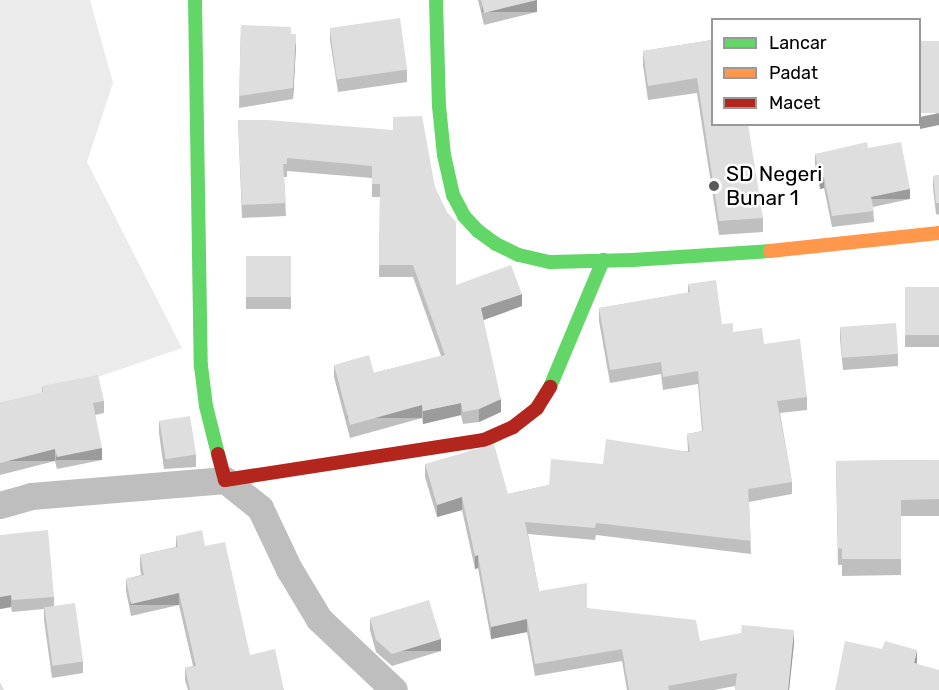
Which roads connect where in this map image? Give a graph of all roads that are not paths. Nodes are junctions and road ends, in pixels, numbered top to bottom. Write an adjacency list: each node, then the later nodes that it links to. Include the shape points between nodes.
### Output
1 (195, 0): 5 (street, via 201,366 206,406)
2 (436, 0): 4 (street, via 444,154 453,195 464,216 496,244 519,255 550,262)
3 (939, 233): 4 (street, via 823,247)
4 (603, 260): 5 (street, via 552,383 537,408 513,427 484,440)
5 (225, 480): 6 (street, via 31,496); 7 (street, via 260,508 319,619)
6 (0, 505)
7 (394, 690)

